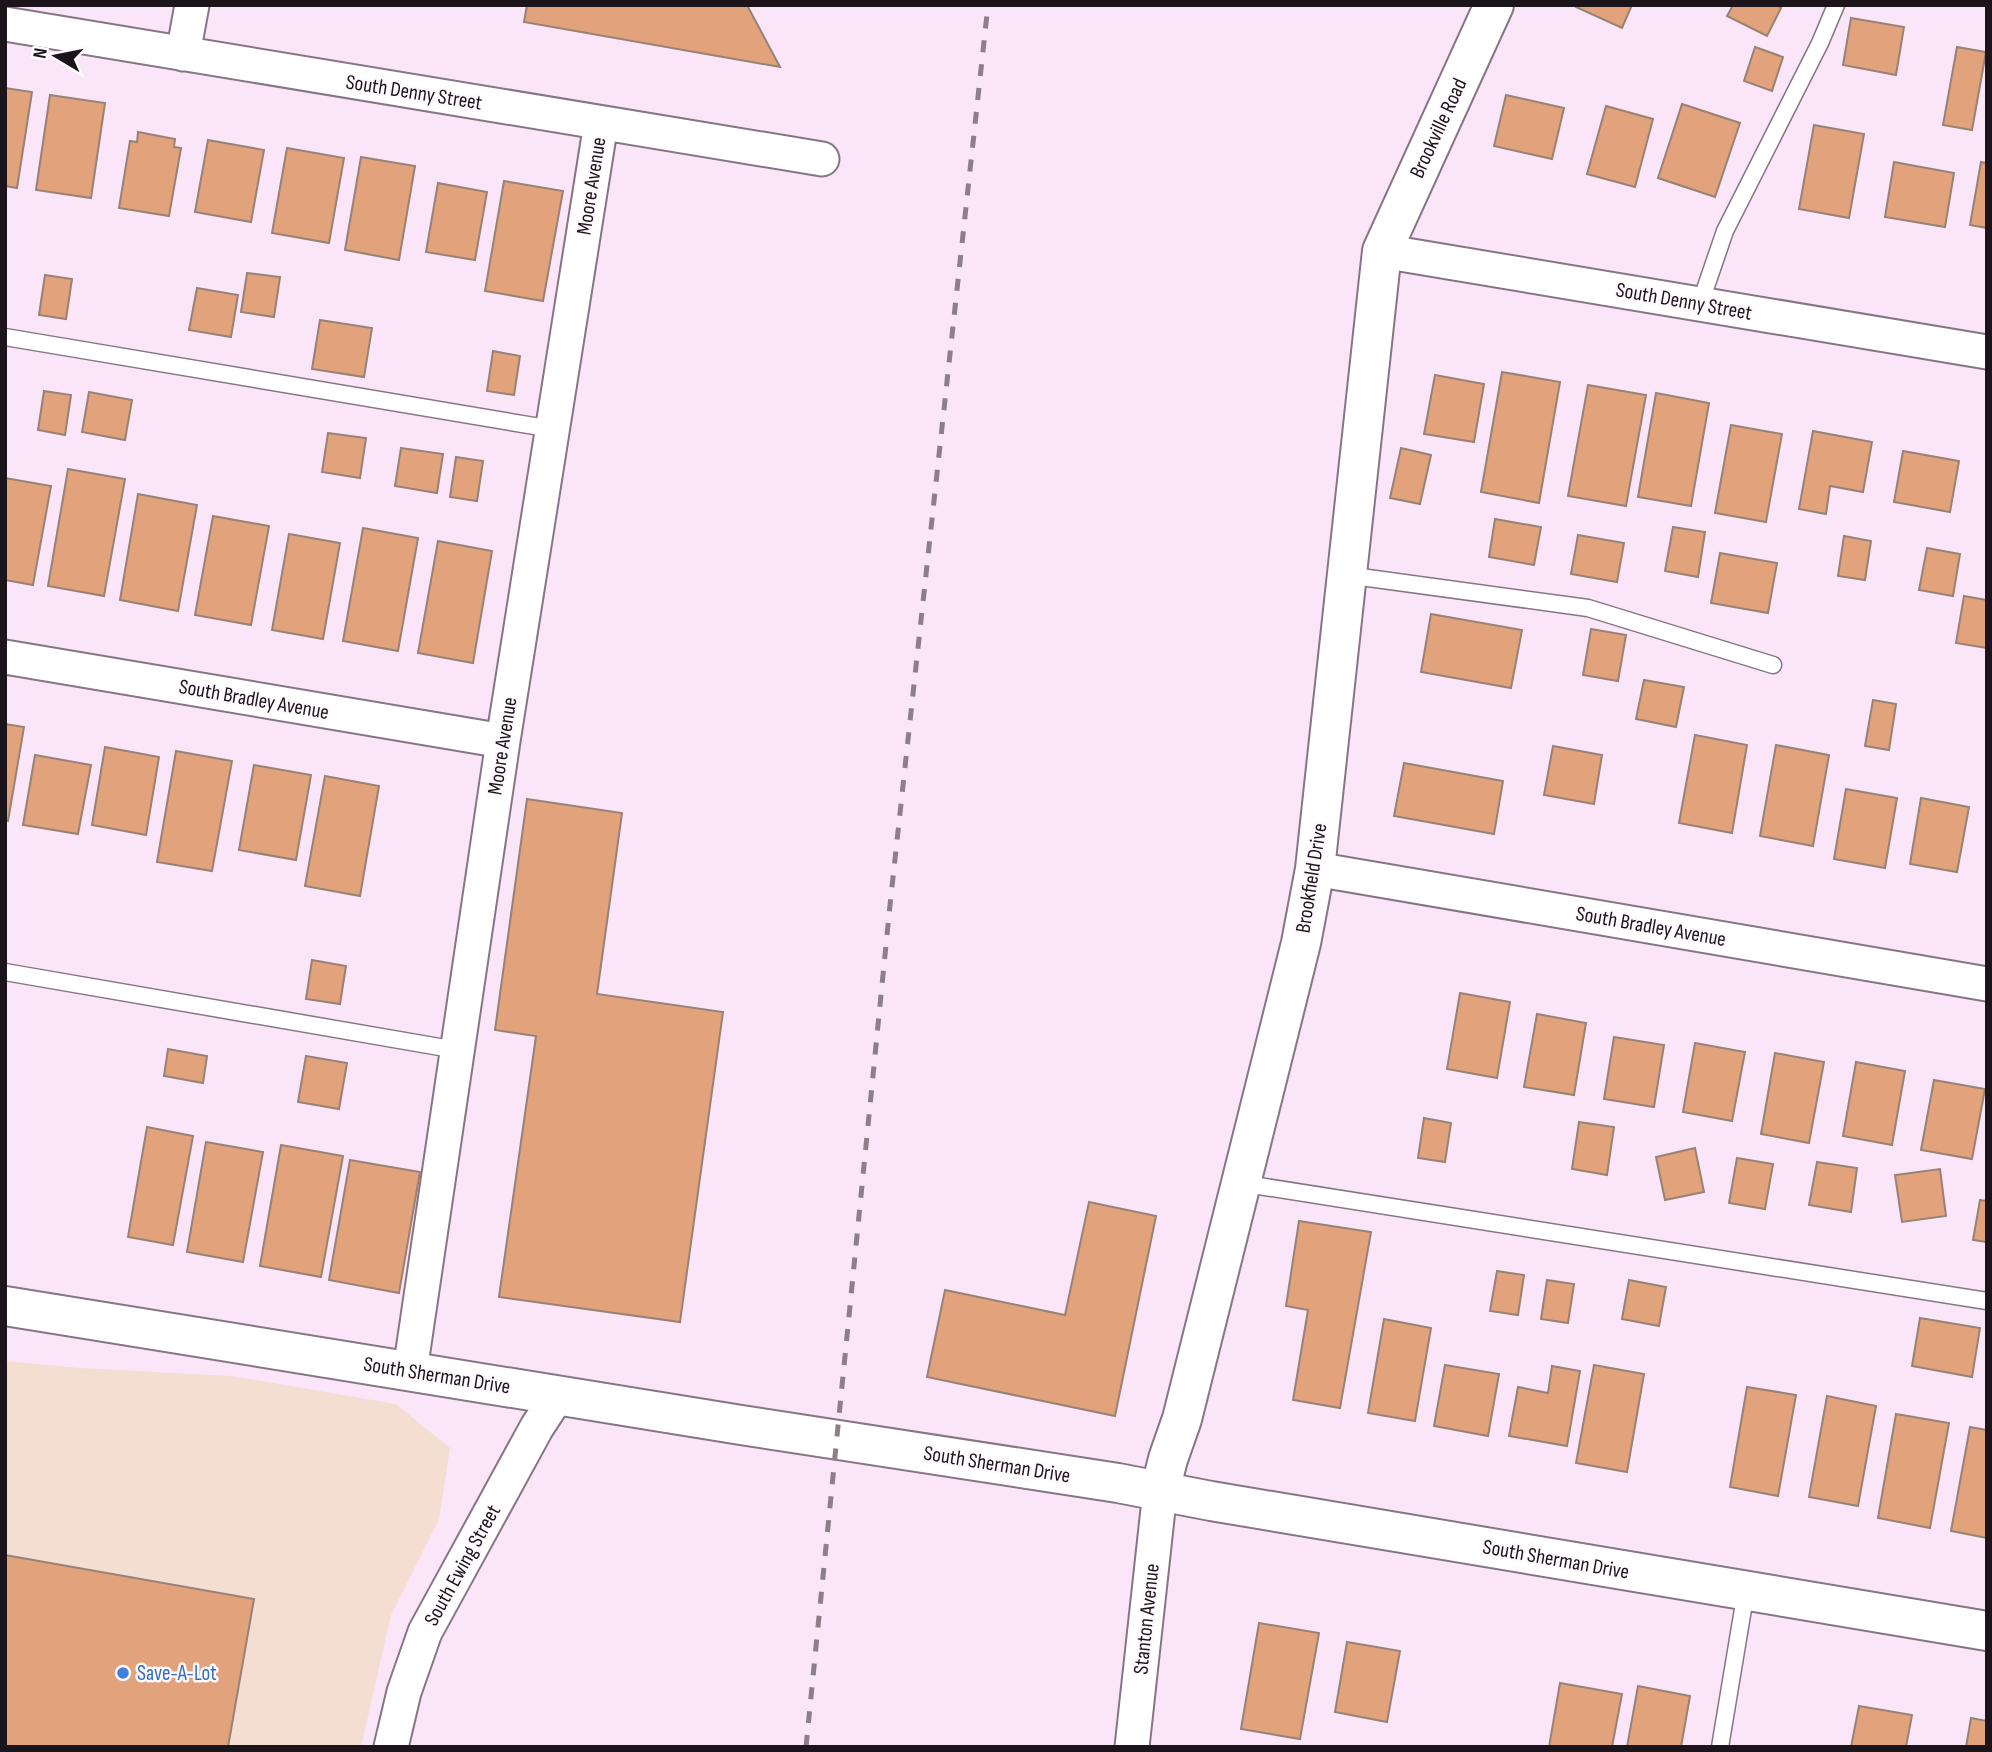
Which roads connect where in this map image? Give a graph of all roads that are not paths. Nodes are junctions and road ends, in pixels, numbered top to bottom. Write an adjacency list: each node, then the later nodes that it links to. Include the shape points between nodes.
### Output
1 (192, 5): 5 (street)
2 (1494, 5): 8 (main road, Brookville Road)
3 (1836, 5): 9 (lane, via 1725,231)
4 (5, 24): 5 (street, South Denny Street)
5 (183, 54): 6 (street, South Denny Street)
6 (601, 123): 7 (street, South Denny Street); 12 (street, Moore Avenue)
7 (822, 159)
8 (1382, 251): 9 (street, South Denny Street); 13 (main road, Brookfield Drive)
9 (1700, 304): 11 (street, South Denny Street)
10 (5, 337): 12 (lane)
11 (1987, 352)
12 (552, 429): 16 (street, Moore Avenue)
13 (1346, 575): 15 (lane, via 1588,608); 17 (main road, Brookfield Drive)
14 (5, 657): 16 (street, South Bradley Avenue)
15 (1773, 665)
16 (503, 741): 20 (street, Moore Avenue)
17 (1315, 869): 19 (street, South Bradley Avenue); 21 (main road, Brookfield Drive, via 1301,943)
18 (5, 972): 20 (lane)
19 (1987, 984)
20 (457, 1050): 24 (street, Moore Avenue)
21 (1240, 1184): 22 (lane); 26 (main road, Brookfield Drive)
22 (1987, 1301)
23 (5, 1306): 24 (main road, South Sherman Drive)
24 (410, 1371): 25 (main road, South Sherman Drive)
25 (558, 1395): 26 (main road, South Sherman Drive); 29 (street, South Ewing Street, via 425,1632)
26 (1160, 1491): 27 (main road, South Sherman Drive); 30 (street, Stanton Avenue)
27 (1745, 1591): 28 (main road, South Sherman Drive); 31 (lane)
28 (1987, 1631)
29 (391, 1747)
30 (1132, 1747)
31 (1720, 1747)

